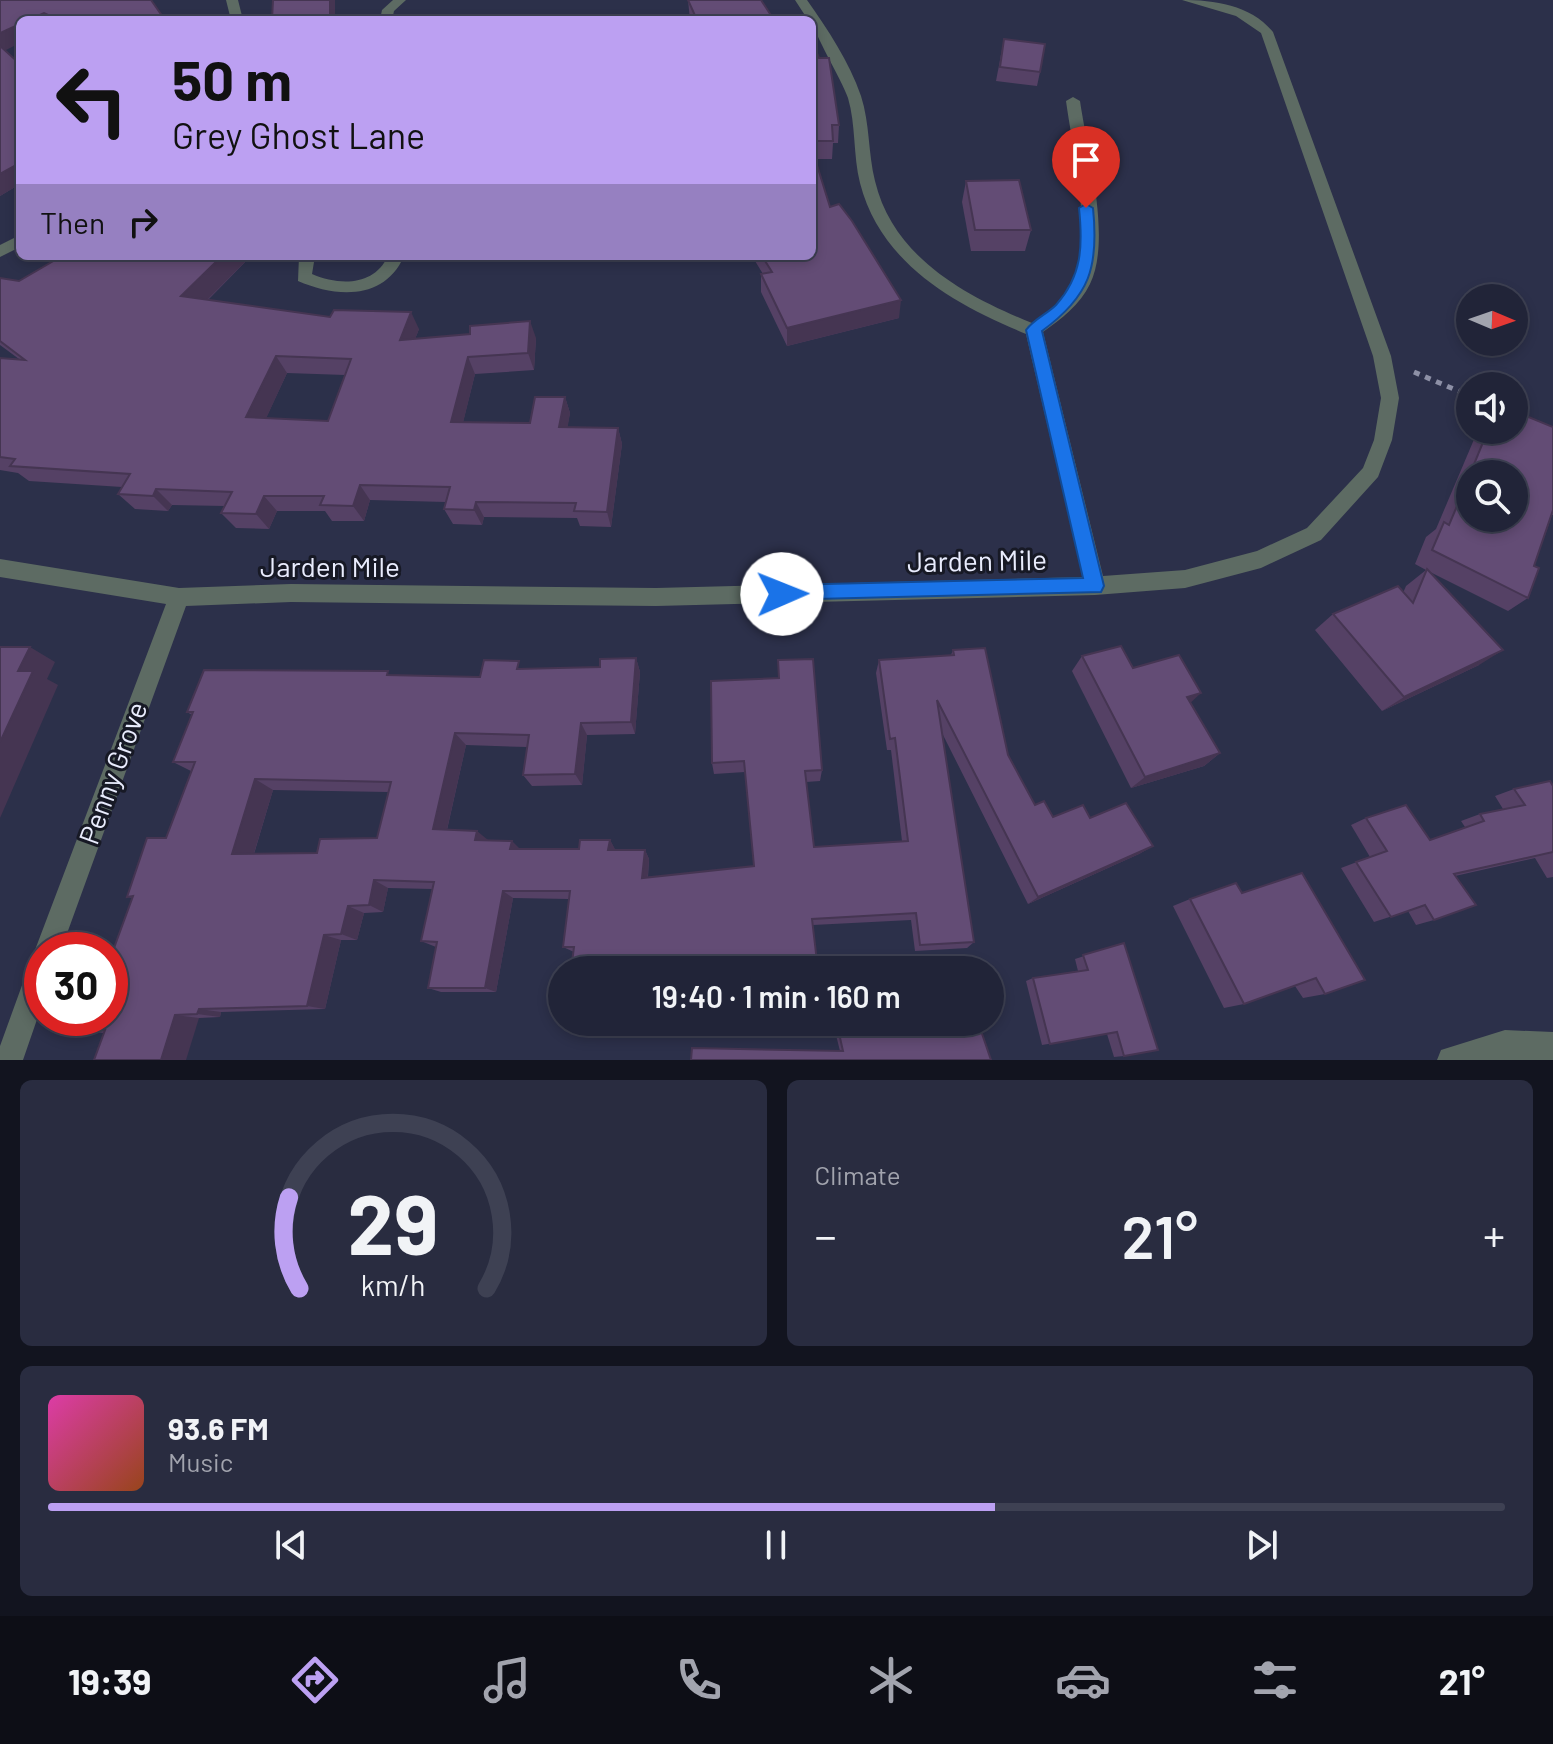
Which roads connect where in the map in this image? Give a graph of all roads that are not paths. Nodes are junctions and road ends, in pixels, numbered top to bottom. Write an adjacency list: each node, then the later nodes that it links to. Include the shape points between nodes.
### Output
1 (400, 0): 3 (street)
2 (1188, 0): 10 (street, Jarden Mile, via 1245,15 1267,32 1383,360 1390,398 1371,472 1314,534 1261,559 1185,579)
3 (387, 16)
4 (816, 22): 8 (street, via 851,87 869,187 888,227 917,265 946,290)
5 (1073, 101): 8 (street, via 1089,235 1085,277 1060,311)
6 (306, 260): 7 (street, via 304,277 322,287 346,288 380,279)
7 (393, 260)
8 (1034, 330): 10 (street)
9 (0, 568): 11 (street, Jarden Mile)
10 (1095, 586): 11 (street, Jarden Mile, via 656,597)
11 (179, 597): 12 (street, Penny Grove)
12 (55, 932)
13 (24, 1017): 15 (street)
14 (1553, 1046): 16 (street, via 1505,1044)
15 (9, 1060)
16 (1451, 1060)

